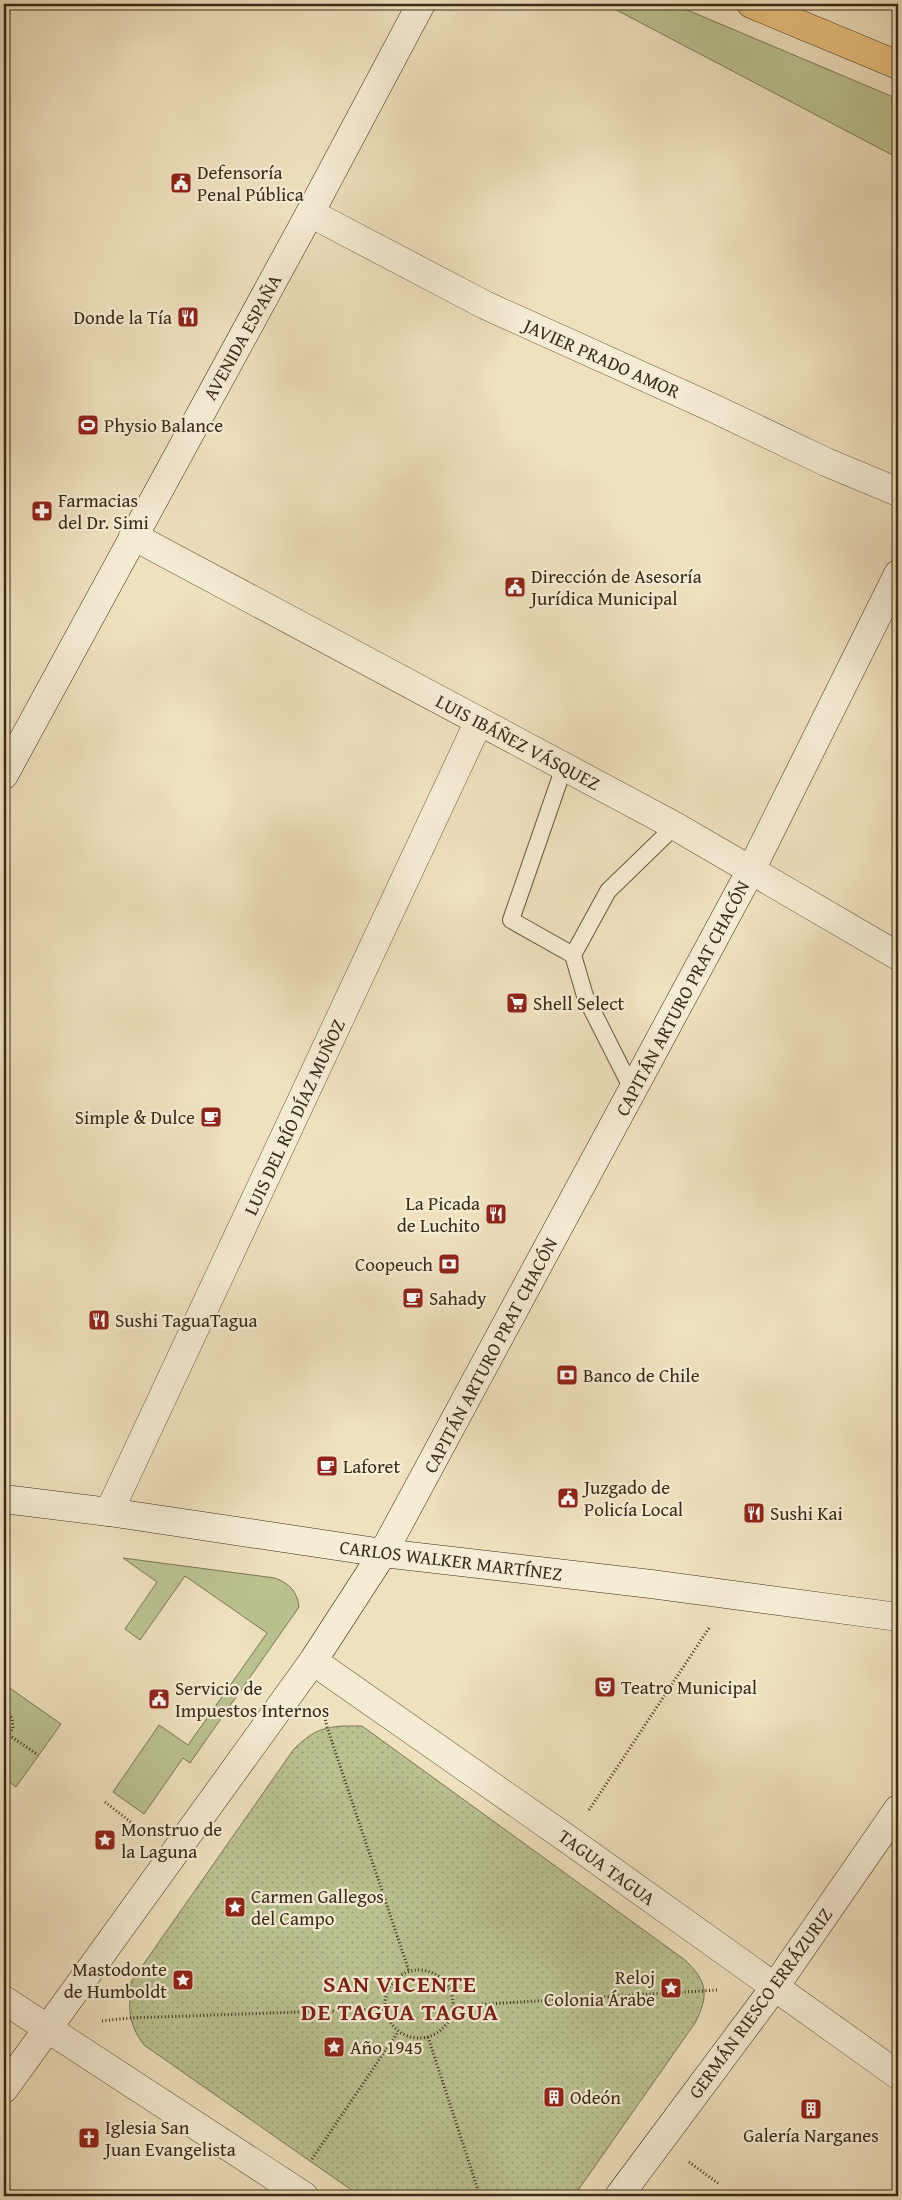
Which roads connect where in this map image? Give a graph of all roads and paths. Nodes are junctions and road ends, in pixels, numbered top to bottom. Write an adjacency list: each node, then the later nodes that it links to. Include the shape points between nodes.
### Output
1 (421, 4): 4 (street, AVENIDA ESPAÑA)
2 (751, 4): 3 (main road)
3 (898, 65)
4 (310, 213): 5 (street, JAVIER PRADO AMOR, via 485,305); 6 (street, AVENIDA ESPAÑA)
5 (898, 492)
6 (133, 536): 8 (street, LUIS IBÁÑEZ VÁSQUEZ); 10 (street, AVENIDA ESPAÑA)
7 (898, 574): 12 (street, CAPITÁN ARTURO PRAT CHACÓN)
8 (479, 721): 9 (street, LUIS IBÁÑEZ VÁSQUEZ); 17 (street, LUIS DEL RÍO DÍAZ MUÑOZ)
9 (564, 766): 11 (street, LUIS IBÁÑEZ VÁSQUEZ); 13 (lane, via 511,920)
10 (4, 775)
11 (675, 826): 12 (street, LUIS IBÁÑEZ VÁSQUEZ); 13 (lane, via 608,891)
12 (751, 870): 14 (street, LUIS IBÁÑEZ VÁSQUEZ); 15 (street, CAPITÁN ARTURO PRAT CHACÓN)
13 (573, 955): 15 (lane, via 585,996)
14 (898, 956)
15 (633, 1091): 18 (street, CAPITÁN ARTURO PRAT CHACÓN)
16 (4, 1499): 17 (street, CARLOS WALKER MARTÍNEZ)
17 (109, 1512): 18 (street, CARLOS WALKER MARTÍNEZ)
18 (383, 1553): 19 (street, CARLOS WALKER MARTÍNEZ); 21 (street, CAPITÁN ARTURO PRAT CHACÓN)
19 (731, 1595): 20 (street, CARLOS WALKER MARTÍNEZ); 28 (path)
20 (898, 1617)
21 (313, 1661): 28 (street, TAGUA TAGUA); 29 (street, CAPITÁN ARTURO PRAT CHACÓN); 30 (path, via 326,1727)
22 (4, 1709): 23 (path, via 12,1718)
23 (9, 1735): 24 (path); 25 (path)
24 (4, 1739)
25 (38, 1755)
26 (105, 1802): 29 (path)
27 (898, 1809): 31 (street, GERMÁN RIESCO ERRÁZURIZ)
28 (569, 1840): 31 (street, TAGUA TAGUA)
29 (173, 1854): 35 (street, CAPITÁN ARTURO PRAT CHACÓN)
30 (409, 1971): 33 (path, via 424,1969 437,1974 451,1991); 34 (path, via 390,1984)
31 (774, 1988): 33 (path); 38 (street, TAGUA TAGUA); 42 (street, GERMÁN RIESCO ERRÁZURIZ)
32 (4, 2000): 35 (street)
33 (454, 2006): 37 (path, via 449,2021)
34 (385, 2009): 35 (path, via 129,2018); 36 (path, via 389,2022)
35 (47, 2029): 39 (street, CAPITÁN ARTURO PRAT CHACÓN); 40 (street)
36 (398, 2032): 37 (path, via 410,2037); 40 (path)
37 (428, 2037): 41 (path)
38 (898, 2075)
39 (4, 2088)
40 (298, 2192)
41 (480, 2196)
42 (619, 2196)

